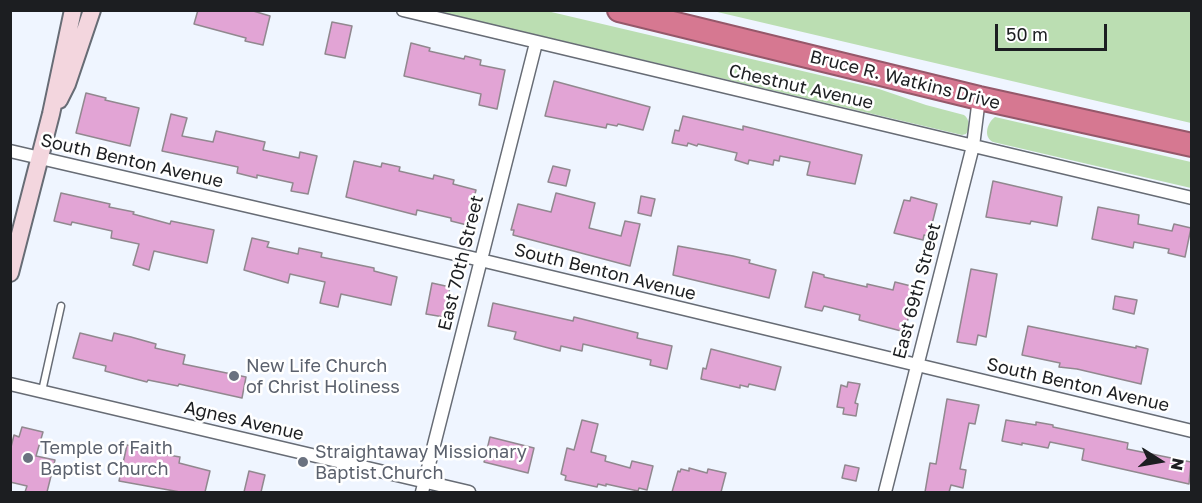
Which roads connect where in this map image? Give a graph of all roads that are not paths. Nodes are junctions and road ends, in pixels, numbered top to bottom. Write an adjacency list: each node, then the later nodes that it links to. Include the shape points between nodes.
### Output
1 (72, 10): 7 (main road)
2 (92, 10): 7 (main road, via 67,84)
3 (403, 10): 5 (street, Chestnut Avenue)
4 (619, 10): 6 (highway, Bruce R. Watkins Drive)
5 (536, 43): 9 (street, Chestnut Avenue); 13 (street, East 70th Street)
6 (979, 98): 8 (highway, Bruce R. Watkins Drive); 9 (street, East 69th Street)
7 (51, 114): 11 (main road)
8 (1191, 145)
9 (973, 146): 12 (street, Chestnut Avenue); 16 (street, East 69th Street)
10 (10, 151): 11 (street, South Benton Avenue)
11 (40, 158): 13 (street, South Benton Avenue); 14 (main road)
12 (1191, 198)
13 (481, 260): 16 (street, South Benton Avenue); 20 (street, East 70th Street)
14 (10, 273)
15 (61, 306): 18 (lane)
16 (916, 366): 19 (street, South Benton Avenue); 22 (street, East 69th Street)
17 (10, 384): 18 (street, Agnes Avenue)
18 (42, 391): 20 (street, Agnes Avenue)
19 (1191, 430)
20 (423, 487): 21 (street, Agnes Avenue)
21 (469, 492)
22 (885, 492)

